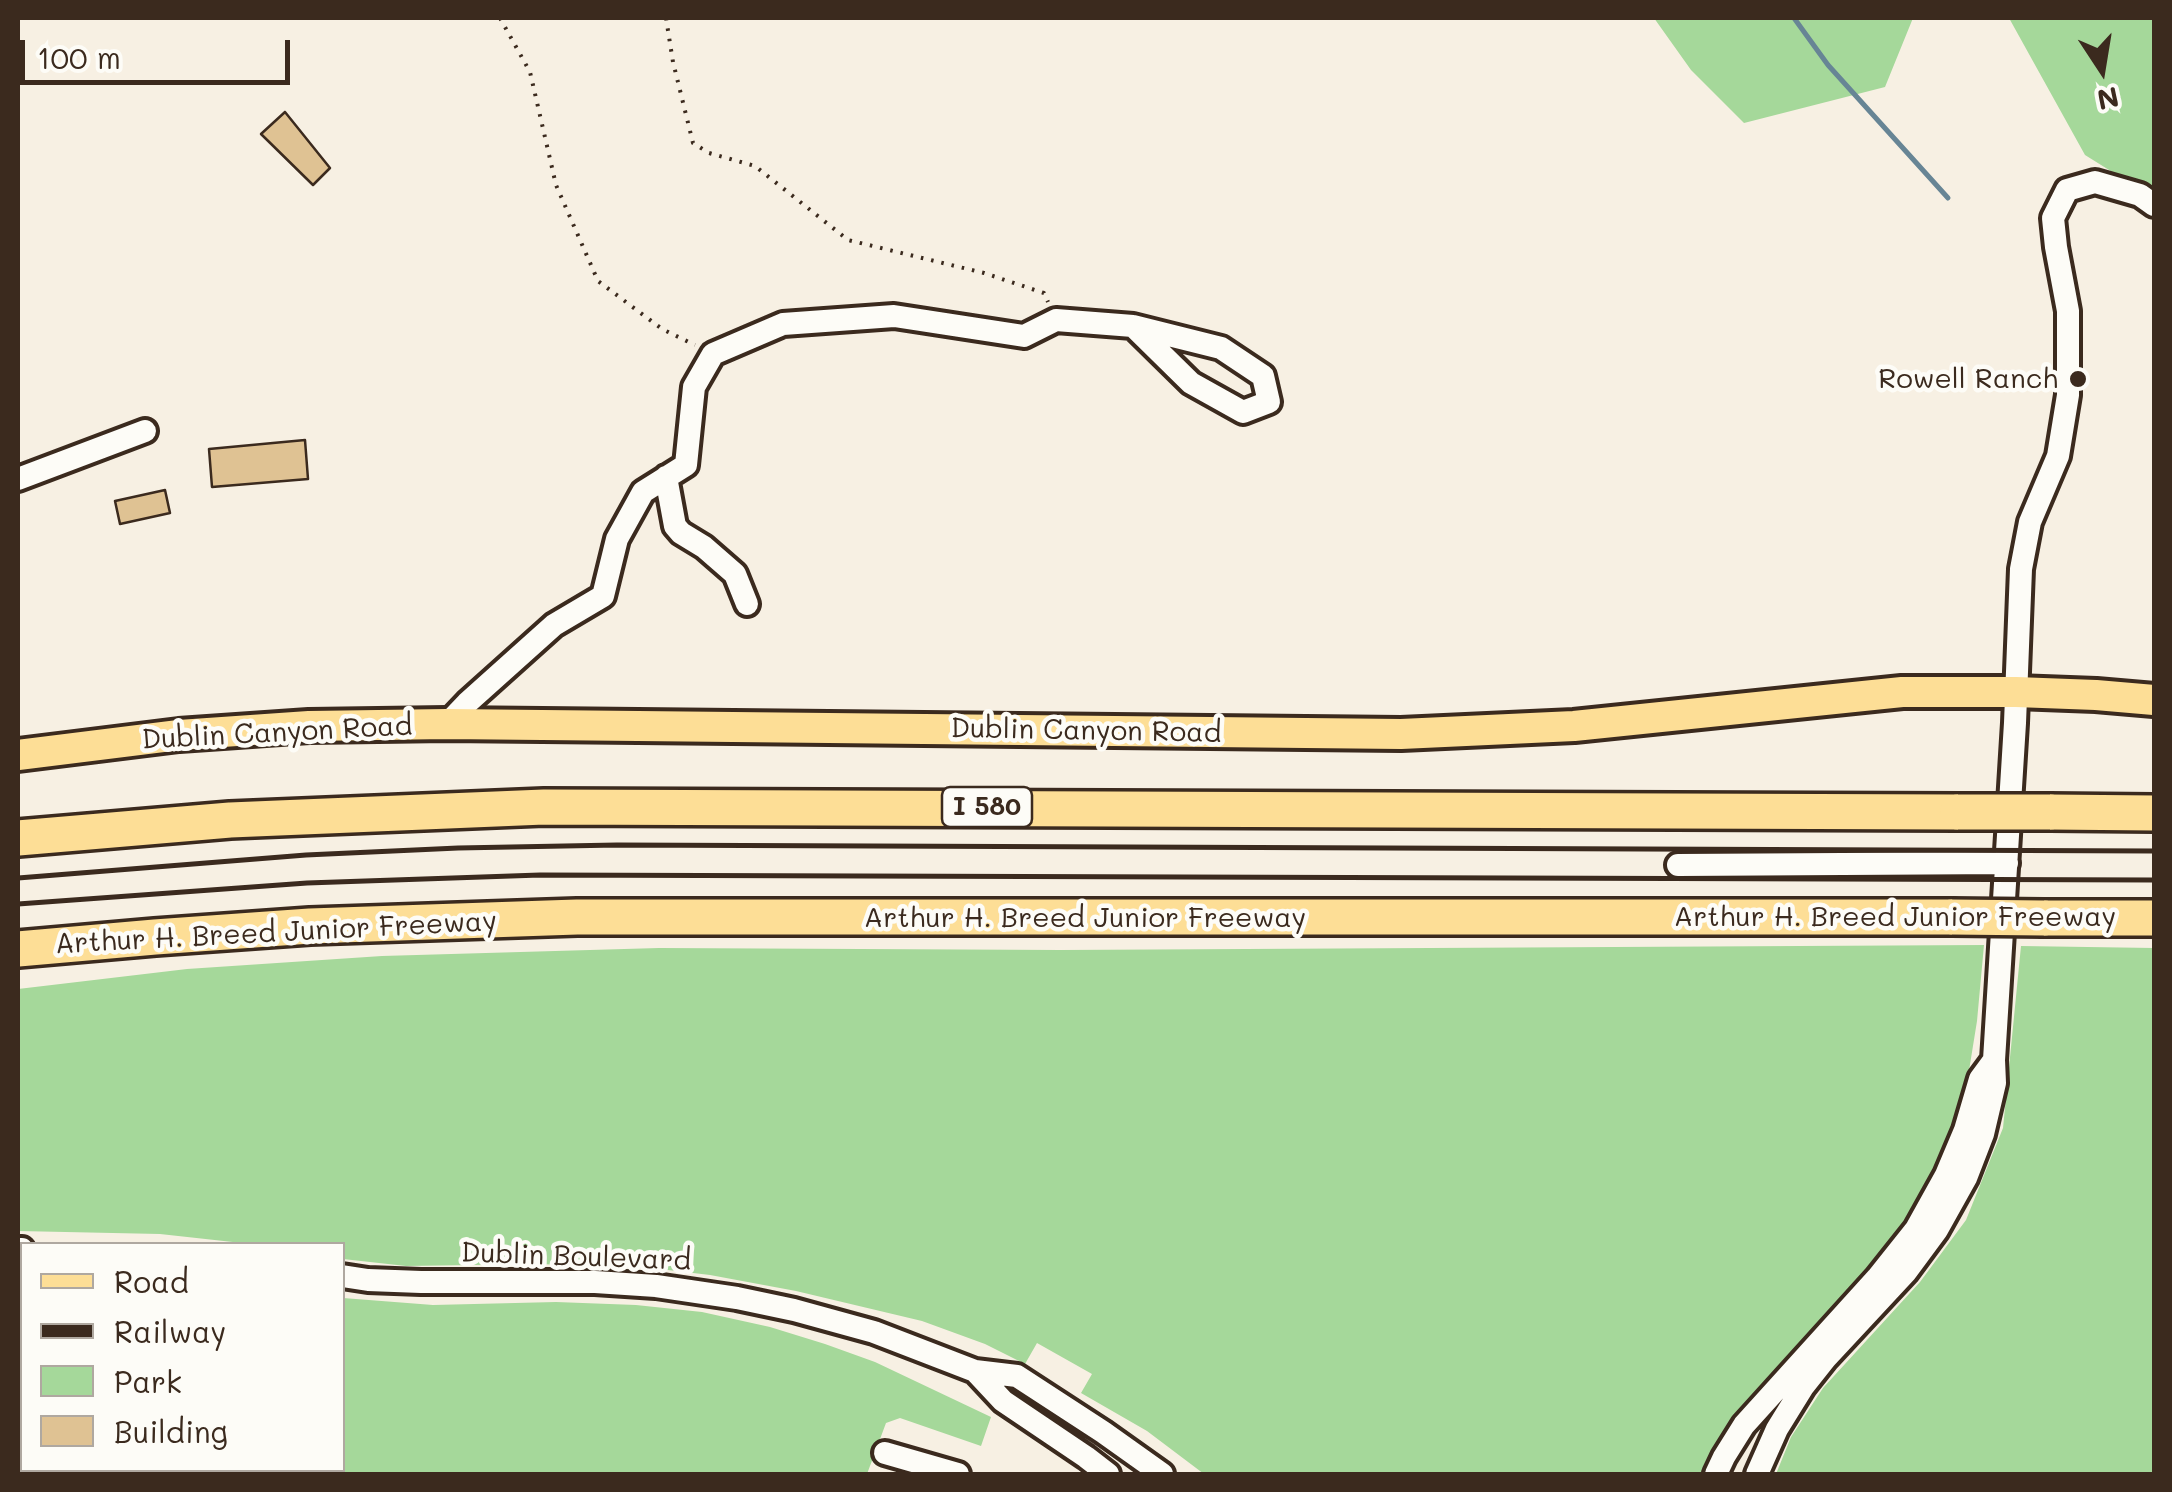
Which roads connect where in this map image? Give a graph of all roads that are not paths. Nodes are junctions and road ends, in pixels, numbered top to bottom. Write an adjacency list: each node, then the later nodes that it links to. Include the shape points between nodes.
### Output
1 (2154, 205): 7 (street, via 2094,182 2067,190 2054,218 2068,311 2067,411 2023,554)
2 (1133, 326): 2 (street, via 1191,383 1226,403 1243,412 1269,402 1264,376 1221,348); 4 (street, via 1056,320 1024,336 894,316 783,324 713,354 694,386 686,465)
3 (145, 432): 5 (street)
4 (666, 477): 6 (street, via 675,526 735,574); 9 (street, via 643,492 617,539 603,596 554,625)
5 (18, 479)
6 (746, 604)
7 (2016, 692): 8 (main road, Dublin Canyon Road); 9 (main road, Dublin Canyon Road, via 1875,694 1574,726 1401,734); 14 (street)
8 (2154, 700)
9 (447, 724): 10 (main road, Dublin Canyon Road, via 179,735)
10 (18, 756)
11 (2154, 813): 12 (highway, I 580, bridge, via 544,807 230,820)
12 (18, 838)
13 (1678, 864): 14 (street)
14 (2007, 864): 17 (street)
15 (2154, 918): 16 (highway, Arthur H. Breed Junior Freeway, bridge, via 577,917 291,928)
16 (18, 949)
17 (1994, 1060): 26 (street, via 1916,1228 1744,1425); 27 (street, via 1996,1083 1983,1134 1937,1230 1803,1387)
18 (345, 1276): 19 (street, Dublin Boulevard, via 595,1282 710,1293 835,1320)
19 (975, 1371): 20 (street, Dublin Boulevard, via 1017,1376); 22 (street, Dublin Boulevard)
20 (1103, 1432): 22 (street); 25 (street, Dublin Boulevard)
21 (885, 1453): 23 (street)
22 (1081, 1469): 24 (street, Dublin Boulevard)
23 (958, 1474)
24 (1108, 1474)
25 (1162, 1474)
26 (1716, 1474)
27 (1757, 1474)

